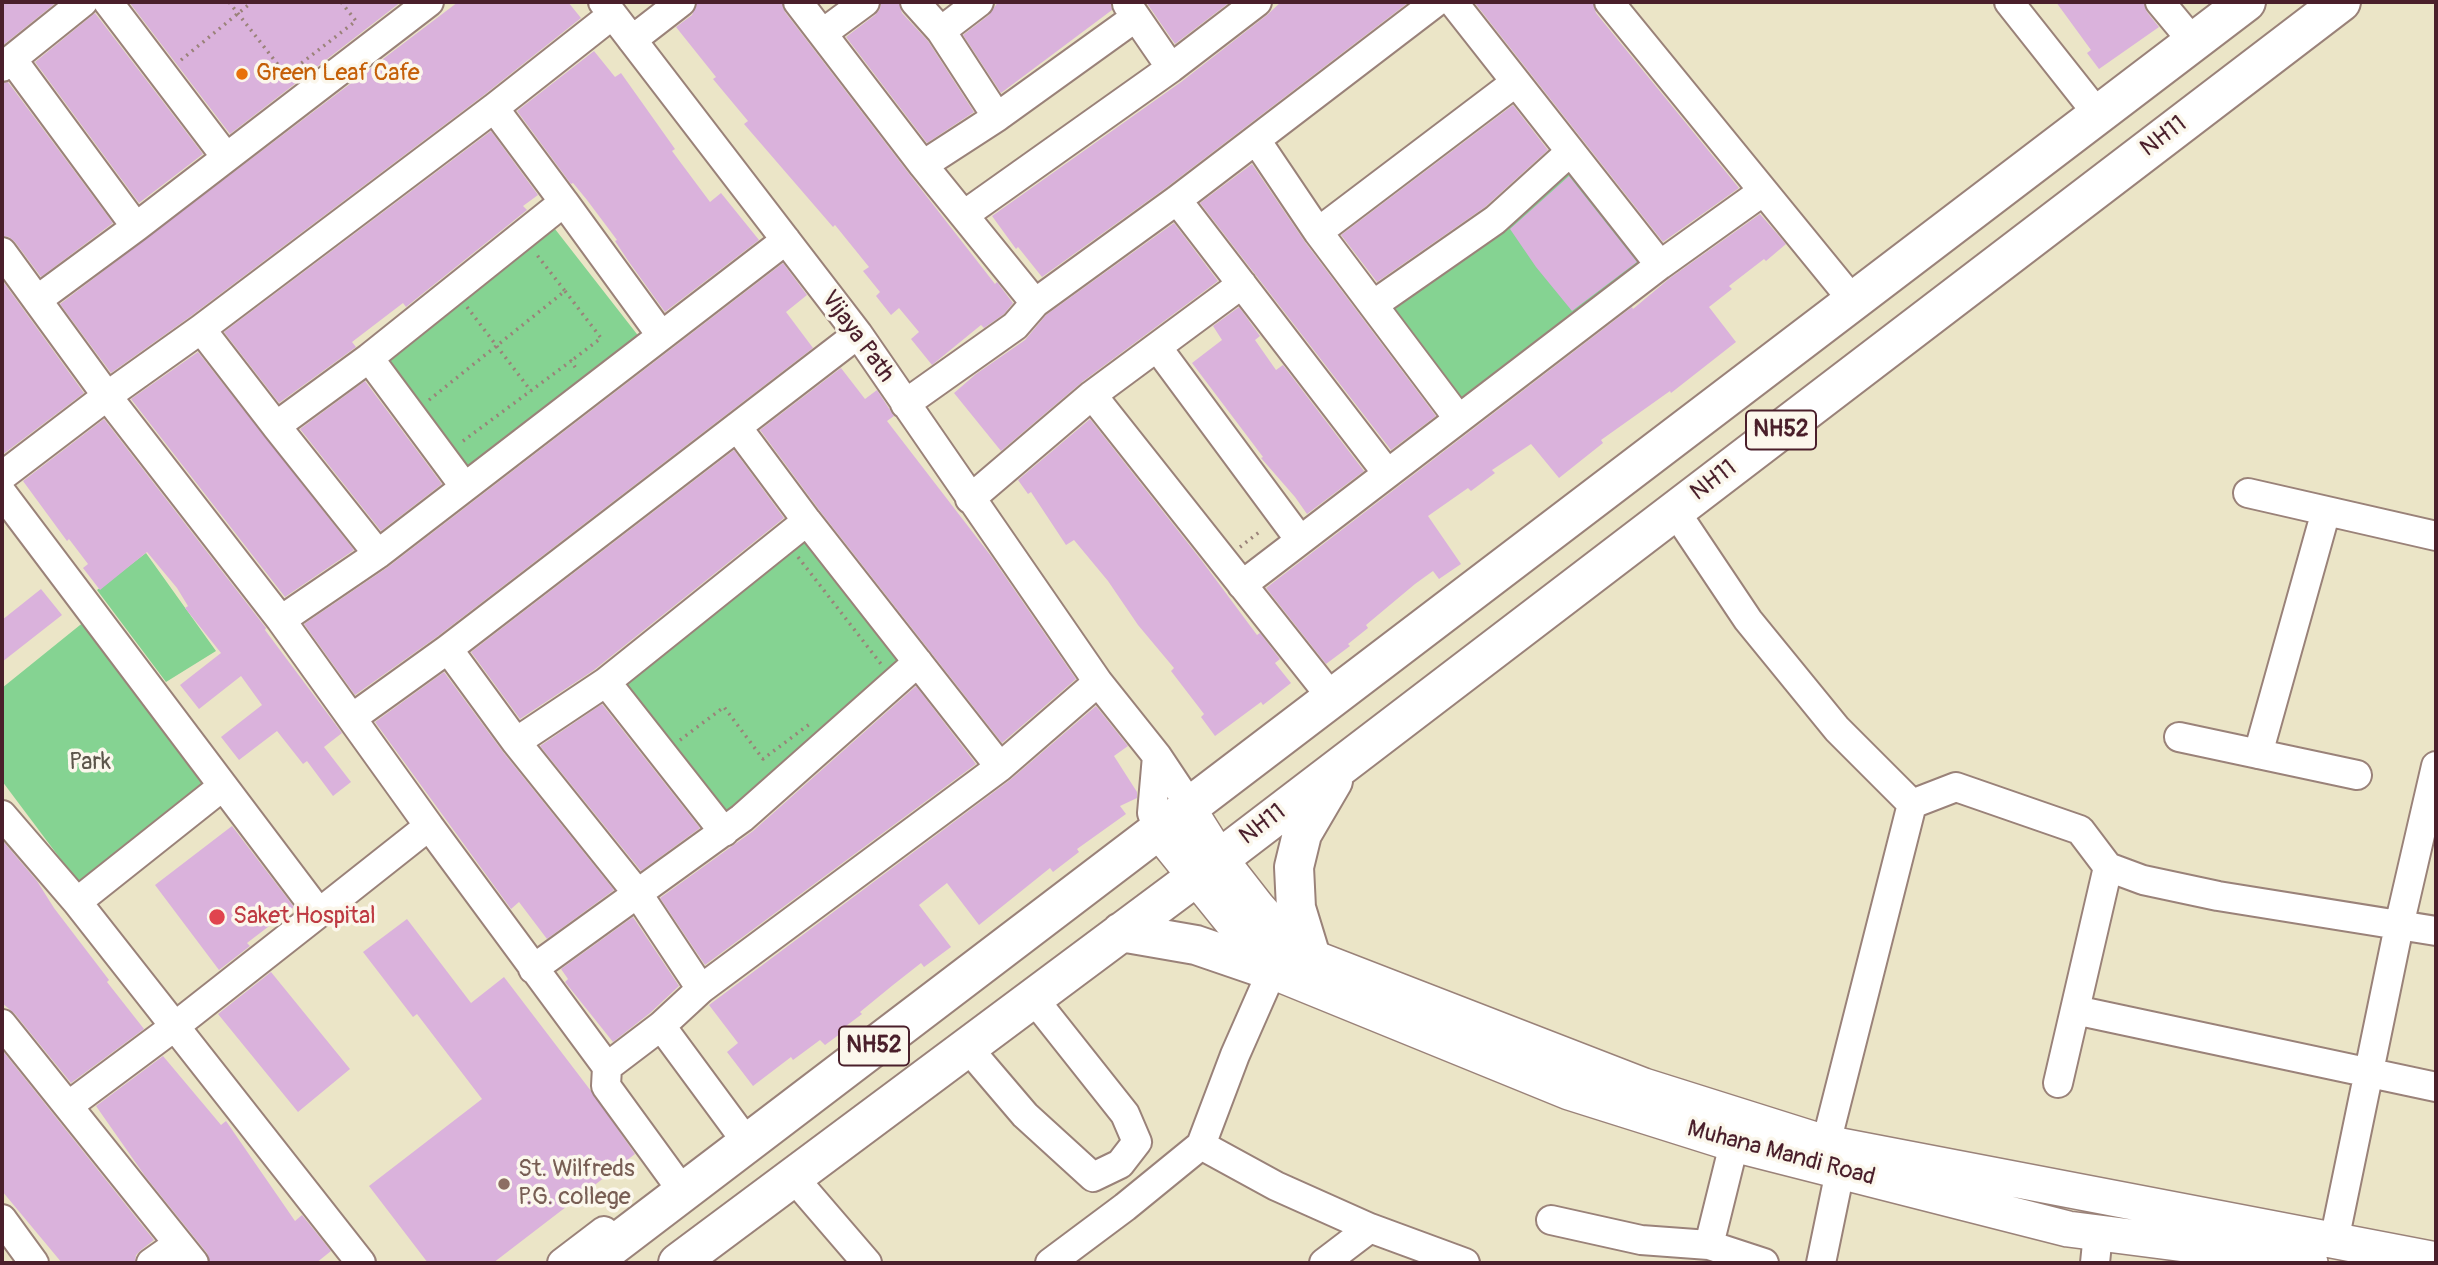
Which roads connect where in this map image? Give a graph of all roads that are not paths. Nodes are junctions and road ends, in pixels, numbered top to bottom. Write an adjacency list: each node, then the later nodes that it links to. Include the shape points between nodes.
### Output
1 (83, 2): 24 (street)
2 (108, 2): 32 (street)
3 (681, 2): 23 (street)
4 (798, 2): 22 (street)
5 (865, 2): 22 (street)
6 (915, 2): 20 (street)
7 (979, 2): 20 (street)
8 (1436, 2): 30 (street)
9 (1453, 2): 26 (street)
10 (1609, 2): 34 (street)
11 (2009, 2): 27 (street)
12 (2160, 2): 21 (street)
13 (2225, 2): 21 (street)
14 (2246, 2): 88 (highway, NH52)
15 (2341, 2): 65 (highway, NH11 / NH52)
16 (419, 4): 32 (street)
17 (1249, 4): 25 (street)
18 (608, 8): 23 (street, Vijaya Path); 28 (street)
19 (1130, 10): 25 (street); 29 (street)
20 (941, 31): 29 (street)
21 (2185, 32): 27 (street)
22 (823, 33): 33 (street)
23 (632, 40): 40 (street, Vijaya Path)
24 (7, 63): 38 (street)
25 (1171, 68): 37 (street)
26 (1516, 82): 31 (street); 39 (street)
27 (2089, 103): 44 (street)
28 (494, 108): 36 (street); 48 (street)
29 (997, 117): 33 (street)
30 (1256, 140): 35 (street); 39 (street)
31 (1570, 152): 42 (street); 47 (street, via 1495,220)
32 (226, 157): 38 (street)
33 (923, 165): 37 (street)
34 (1762, 192): 42 (street); 44 (street)
35 (1177, 200): 43 (street); 46 (street)
36 (564, 202): 50 (street); 52 (street)
37 (964, 215): 46 (street)
38 (136, 227): 45 (street)
39 (1318, 232): 47 (street)
40 (786, 240): 49 (street, Vijaya Path); 50 (street)
41 (2, 252): 45 (street)
42 (1660, 265): 56 (street)
43 (1242, 284): 51 (street); 59 (street)
44 (1841, 286): 77 (street)
45 (37, 300): 54 (street)
46 (1035, 303): 55 (street, via 1015,326)
47 (1373, 304): 56 (street)
48 (201, 329): 54 (street); 57 (street)
49 (858, 334): 55 (street, Vijaya Path); 58 (street)
50 (661, 335): 61 (street)
51 (1157, 346): 53 (street); 69 (street)
52 (369, 358): 57 (street); 61 (street)
53 (1092, 395): 64 (street); 71 (street)
54 (107, 396): 60 (street); 72 (street)
55 (905, 404): 64 (street, Vijaya Path)
56 (1458, 418): 59 (street)
57 (276, 426): 70 (street)
58 (737, 427): 67 (street); 73 (street)
59 (1387, 473): 69 (street)
60 (2, 476)
61 (464, 486): 70 (street)
62 (2, 493): 86 (street)
63 (2248, 493): 66 (street)
64 (970, 499): 76 (street, Vijaya Path)
65 (1675, 511): 82 (highway, NH11 / NH52); 87 (street, via 1748,621 1838,729)
66 (2326, 511): 68 (street); 81 (street)
67 (807, 521): 74 (street); 75 (street)
68 (2436, 536)
69 (1300, 540): 71 (street)
70 (378, 554): 72 (street)
71 (1242, 585): 77 (street)
72 (281, 620): 78 (street)
73 (448, 649): 78 (street); 80 (street)
74 (918, 662): 84 (street); 91 (street)
75 (606, 682): 80 (street); 91 (street)
76 (1098, 682): 84 (street); 88 (street, Vijaya Path, via 1157,756)
77 (1321, 684): 88 (street)
78 (352, 718): 90 (street)
79 (2179, 737): 81 (street)
80 (516, 741): 94 (street)
81 (2258, 754): 85 (street)
82 (1343, 765): 92 (highway, NH11 / NH52); 100 (highway, via 1302,834 1294,867 1296,908)
83 (2436, 766): 97 (street)
84 (1000, 767): 103 (street)
85 (2357, 775)
86 (223, 786): 95 (street); 96 (street)
87 (1912, 804): 93 (street, via 1956,788 2080,830); 118 (street)
88 (1170, 810): 92 (main road); 115 (street); 135 (highway, NH52)
89 (2, 815): 95 (street)
90 (429, 826): 96 (street); 101 (street)
91 (724, 832): 94 (street)
92 (1208, 867): 99 (highway, NH52); 100 (main road); 102 (main road)
93 (2108, 867): 97 (street, via 2143,880 2218,896); 105 (street)
94 (638, 894): 101 (street); 103 (street)
95 (77, 902): 108 (street)
96 (319, 913): 108 (street)
97 (2399, 926): 98 (street); 111 (street)
98 (2436, 931)
99 (1121, 932): 102 (highway, via 1196,946); 104 (highway, NH52)
100 (1311, 957): 118 (main road)
101 (533, 968): 110 (street)
102 (1272, 971): 116 (main road, Muhana Mandi Road, via 1569,1092); 117 (street)
103 (701, 989): 107 (street)
104 (1033, 999): 109 (highway, NH52); 109 (street, via 1125,1114 1138,1142 1120,1164 1093,1177 1025,1115)
105 (2075, 1010): 111 (street); 112 (street)
106 (2, 1024): 114 (street)
107 (660, 1026): 110 (street); 115 (street)
108 (174, 1027): 114 (street); 130 (street)
109 (967, 1047): 119 (highway, NH52)
110 (607, 1067): 120 (street, via 606,1086)
111 (2370, 1073): 113 (street); 128 (street)
112 (2058, 1083)
113 (2436, 1087)
114 (68, 1106): 129 (street)
115 (737, 1129): 120 (street)
116 (1734, 1144): 118 (main road, Muhana Mandi Road); 126 (street)
117 (1201, 1145): 124 (street, via 1276,1186); 138 (street)
118 (1828, 1160): 121 (main road); 125 (main road, Muhana Mandi Road); 142 (street)
119 (793, 1177): 136 (highway, NH52); 137 (street)
120 (673, 1178): 134 (street)
121 (2074, 1192): 125 (street); 128 (main road)
122 (2, 1219): 132 (street)
123 (1551, 1220): 127 (street)
124 (1370, 1228): 139 (street); 140 (street)
125 (2087, 1242): 128 (main road, Muhana Mandi Road, via 2256,1253)
126 (1709, 1245): 127 (street); 141 (street)
127 (1640, 1252)
128 (2322, 1252): 131 (main road)
129 (186, 1254): 133 (street)
130 (352, 1260)
131 (2436, 1260)
132 (34, 1263)
133 (151, 1263)
134 (562, 1263)
135 (590, 1263)
136 (678, 1263)
137 (867, 1263)
138 (1050, 1263)
139 (1324, 1263)
140 (1465, 1263)
141 (1764, 1263)
142 (1821, 1263)

